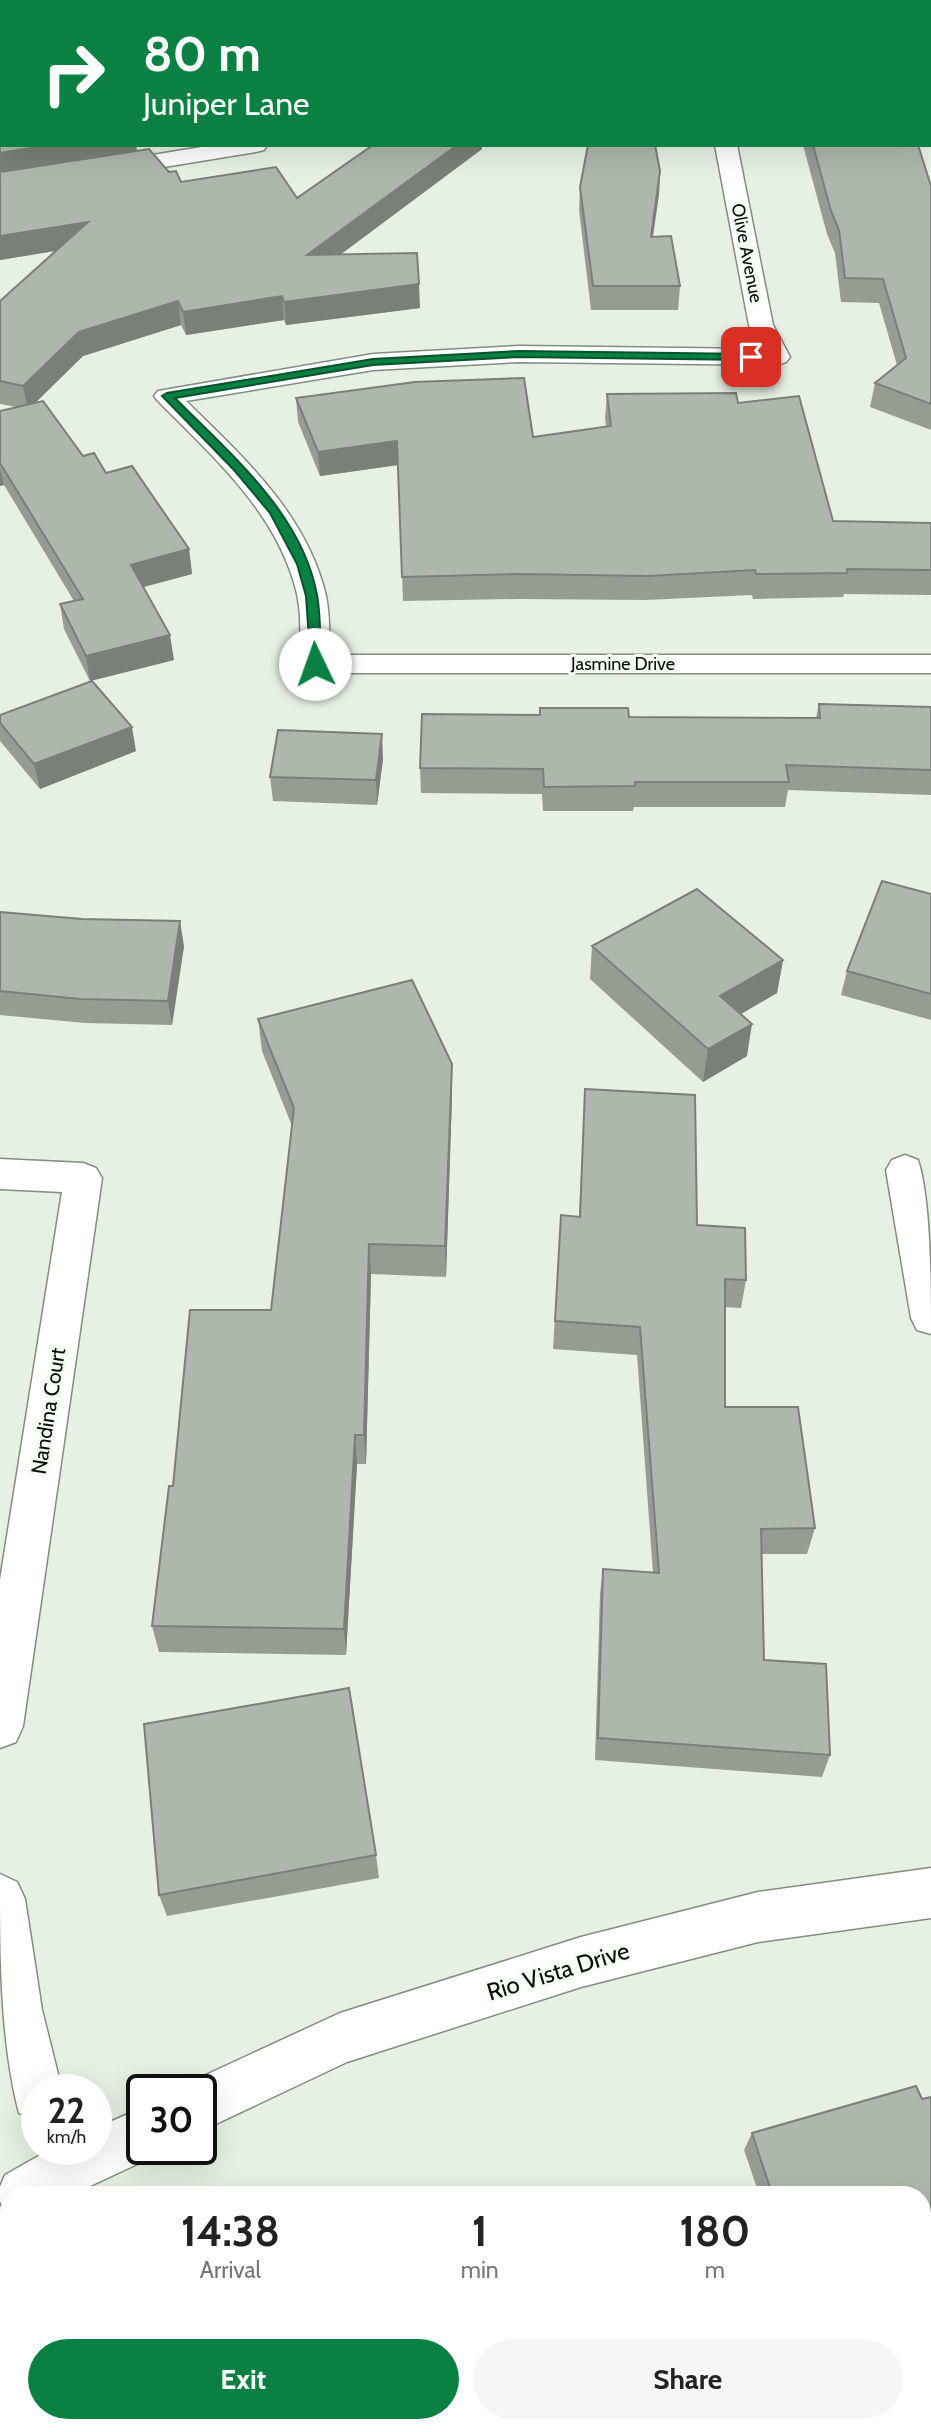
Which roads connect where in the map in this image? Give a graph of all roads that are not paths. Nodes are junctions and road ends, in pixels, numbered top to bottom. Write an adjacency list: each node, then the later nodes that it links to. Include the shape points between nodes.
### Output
1 (244, 147): 3 (street)
2 (726, 147): 4 (street, Olive Avenue, via 761,325 777,357 519,354 373,362 167,396 275,512 302,564 312,596)
3 (81, 173)
4 (315, 664): 5 (street, Jasmine Drive)
5 (931, 664)
6 (905, 1170): 8 (street)
7 (0, 1174): 9 (street, Nandina Court, via 83,1178)
8 (931, 1318)
9 (0, 1726)
10 (931, 1893): 13 (street, Rio Vista Drive, via 758,1917 581,1962 340,2039)
11 (0, 1899): 12 (street)
12 (32, 2074)
13 (217, 2097)
14 (126, 2140): 15 (street)
15 (43, 2173)

